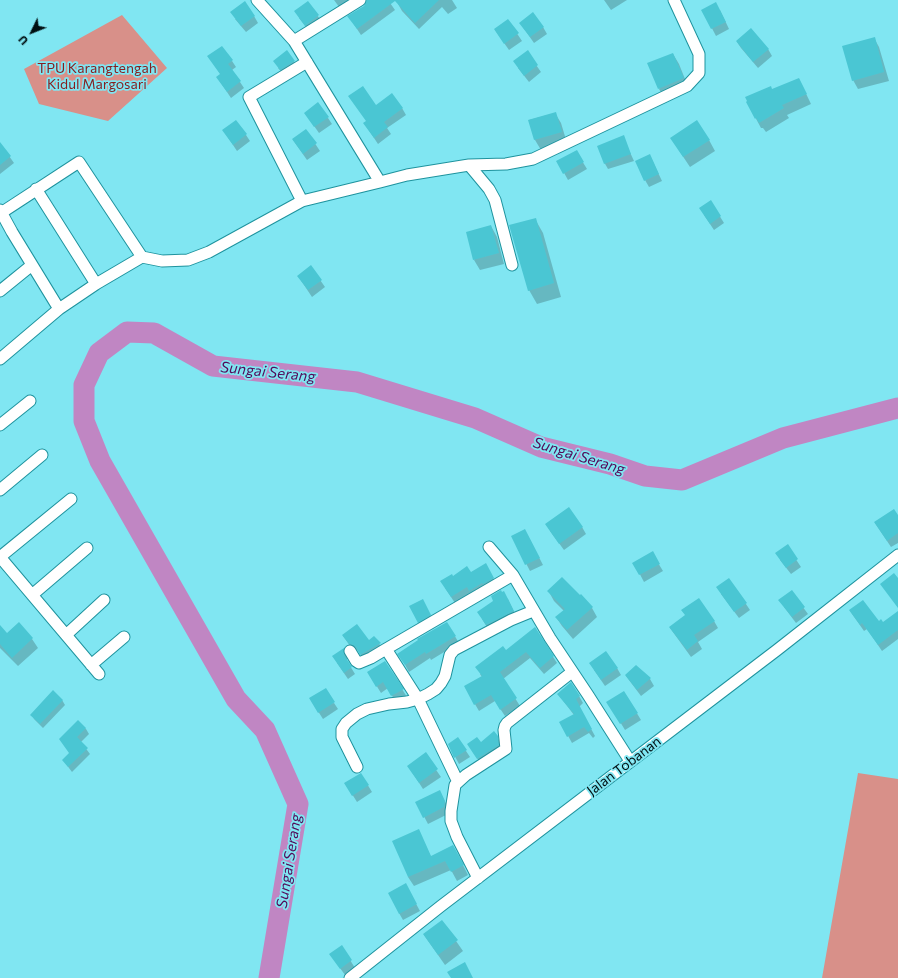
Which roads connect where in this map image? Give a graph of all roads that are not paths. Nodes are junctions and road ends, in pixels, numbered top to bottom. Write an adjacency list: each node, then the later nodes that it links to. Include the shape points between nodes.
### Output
1 (257, 0): 4 (street)
2 (360, 0): 4 (street)
3 (674, 0): 6 (street, via 699,54 699,73 687,86 533,160)
4 (294, 41): 5 (street)
5 (307, 62): 7 (street); 9 (street, via 249,97)
6 (469, 165): 7 (street); 14 (street, via 495,200)
7 (380, 182): 9 (street)
8 (36, 189): 10 (street); 12 (street, via 79,162); 15 (street)
9 (302, 201): 12 (street, via 198,257 174,261)
10 (1, 211): 11 (street)
11 (4, 228): 13 (street)
12 (142, 256): 15 (street)
13 (32, 264): 16 (street); 17 (street)
14 (512, 265)
15 (96, 284): 17 (street)
16 (0, 291)
17 (59, 308): 18 (street)
18 (0, 359)
19 (30, 401): 20 (street)
20 (0, 425)
21 (42, 455): 22 (street)
22 (0, 490)
23 (71, 499): 27 (street)
24 (489, 547): 28 (street)
25 (87, 548): 29 (street)
26 (898, 556): 40 (street, Jalan Tobanan)
27 (0, 557): 29 (street)
28 (513, 575): 31 (street); 34 (street)
29 (32, 595): 32 (street)
30 (104, 600): 32 (street)
31 (533, 611): 37 (street); 39 (street, via 454,650 441,683 436,689)
32 (66, 635): 36 (street)
33 (124, 637): 36 (street)
34 (386, 649): 35 (street, via 359,663); 39 (street)
35 (350, 651)
36 (91, 665): 38 (street)
37 (572, 672): 40 (street); 42 (street, via 507,723 504,730 506,749)
38 (99, 674)
39 (418, 699): 41 (street, via 368,709 346,723 342,729 342,737); 42 (street)
40 (630, 761): 43 (street, Jalan Tobanan)
41 (356, 767)
42 (458, 782): 43 (street, via 453,791 451,821)
43 (478, 878): 44 (street, Jalan Tobanan)
44 (350, 978)

